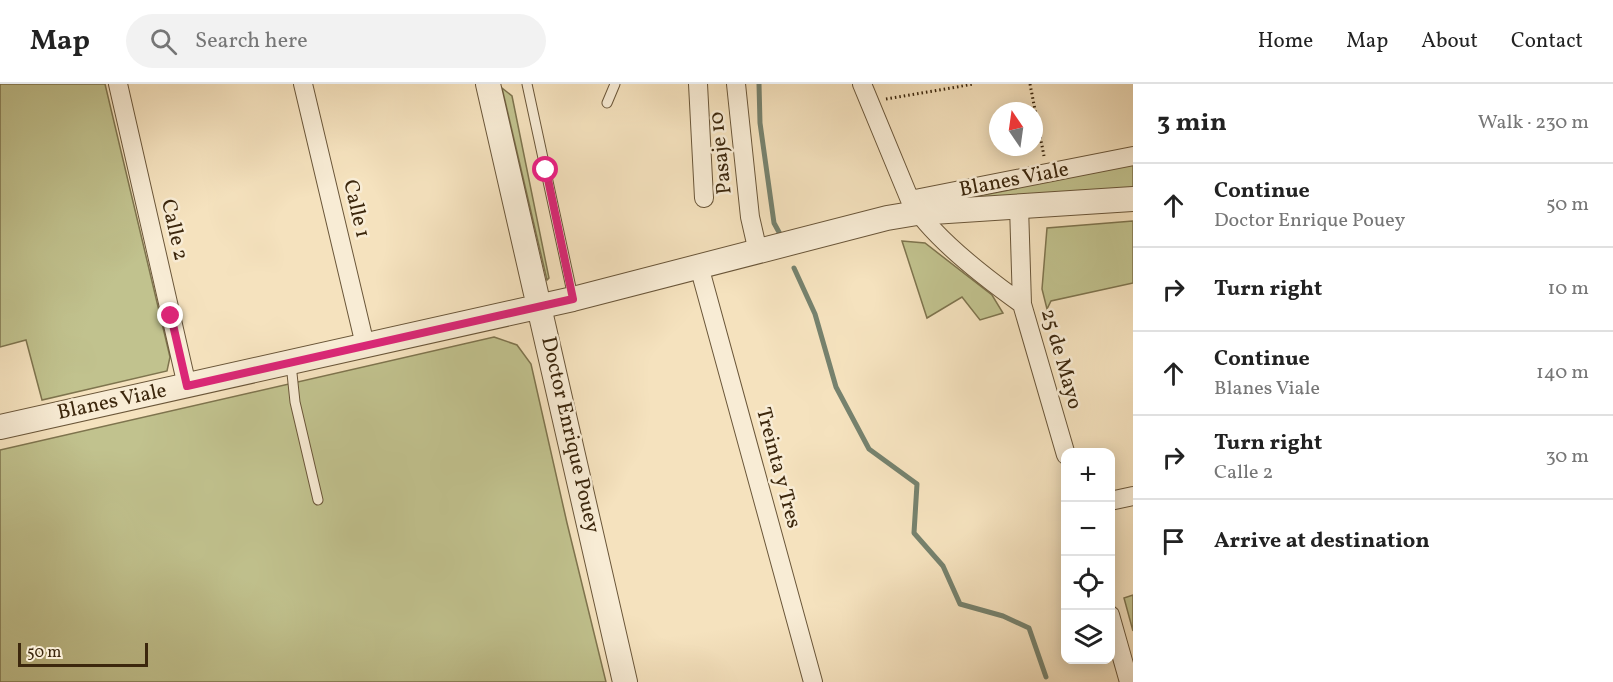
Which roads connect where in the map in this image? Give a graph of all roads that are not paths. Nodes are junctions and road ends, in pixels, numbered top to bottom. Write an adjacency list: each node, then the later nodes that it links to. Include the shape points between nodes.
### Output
1 (118, 84): 23 (street, Calle 2)
2 (303, 84): 21 (street, Calle 1)
3 (488, 84): 20 (street, Doctor Enrique Pouey)
4 (527, 84): 18 (lane)
5 (615, 84): 9 (lane)
6 (698, 84): 11 (street)
7 (736, 84): 15 (street, Pasaje 10)
8 (862, 84): 14 (street, 25 de Mayo)
9 (607, 103)
10 (1133, 156): 14 (street, Blanes Viale)
11 (704, 198)
12 (1133, 199): 13 (street, Blanes Viale)
13 (1019, 206): 14 (street, Blanes Viale); 19 (street)
14 (913, 207): 16 (street, Blanes Viale, via 887,218); 19 (street, 25 de Mayo, via 990,281)
15 (750, 217): 16 (street, Pasaje 10); 16 (street, Pasaje 10)
16 (758, 252): 17 (street, Blanes Viale)
17 (699, 266): 18 (street, Blanes Viale); 31 (street, Treinta y Tres)
18 (573, 299): 20 (street, Blanes Viale)
19 (1022, 304): 25 (street, 25 de Mayo)
20 (541, 307): 21 (street, Blanes Viale); 30 (street, Doctor Enrique Pouey)
21 (365, 345): 22 (street, Blanes Viale)
22 (291, 362): 23 (street, Blanes Viale); 27 (lane, via 295,402)
23 (187, 386): 24 (street, Blanes Viale)
24 (0, 427)
25 (1063, 448)
26 (1133, 496): 28 (street)
27 (318, 500)
28 (1115, 500)
29 (1115, 633): 32 (street)
30 (625, 682)
31 (813, 682)
32 (1129, 682)

